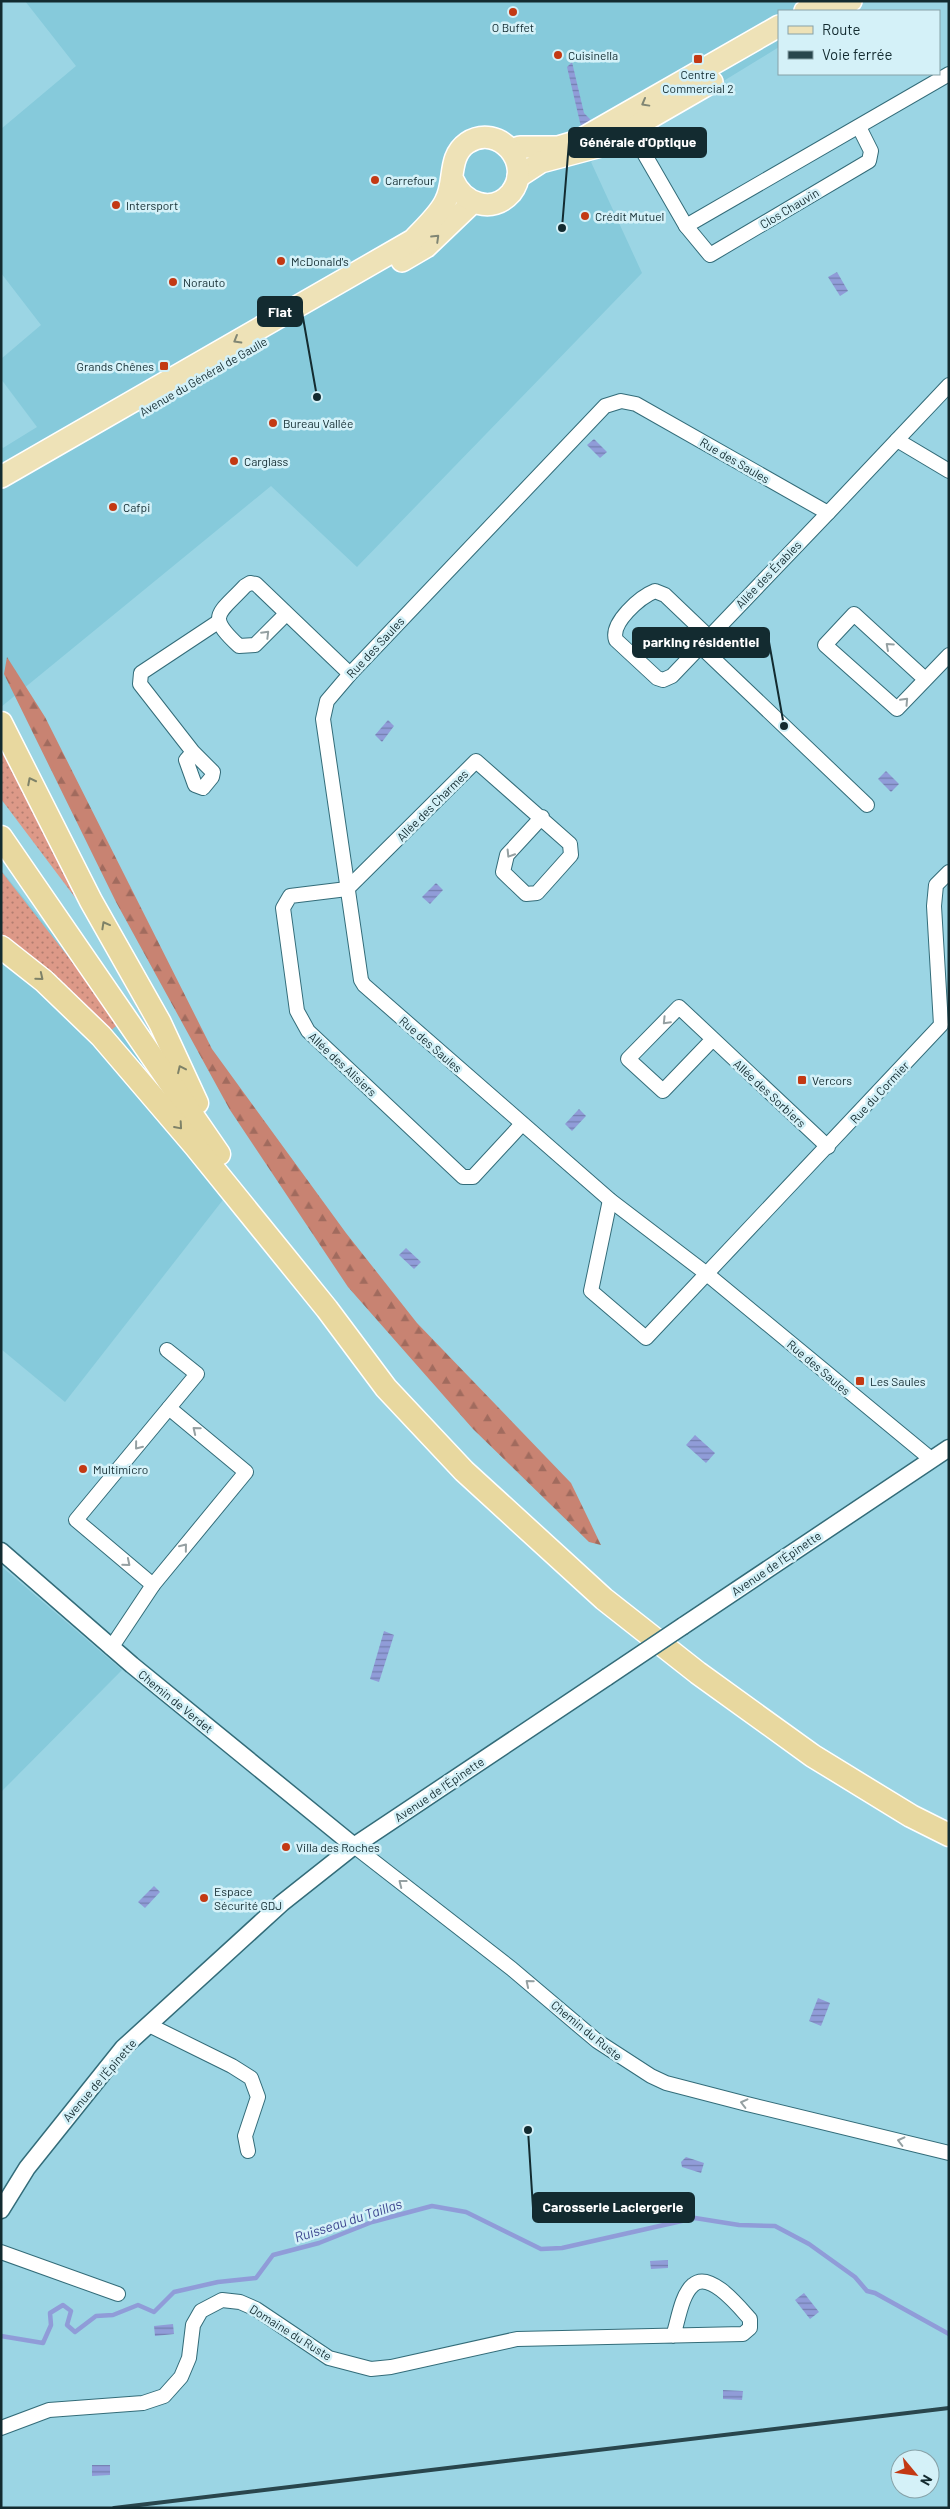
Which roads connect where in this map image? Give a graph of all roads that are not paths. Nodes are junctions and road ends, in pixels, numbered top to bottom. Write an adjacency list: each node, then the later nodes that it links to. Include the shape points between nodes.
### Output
1 (822, 1): 3 (main road)
2 (851, 1): 4 (main road)
3 (806, 10)
4 (836, 10)
5 (778, 27): 10 (main road, one-way to 10, via 578,141 558,147)
6 (778, 44): 9 (main road)
7 (949, 74): 8 (street)
8 (859, 127): 14 (street); 14 (street, Clos Chauvin, via 871,151 869,161 710,255)
9 (630, 129): 11 (main road, via 601,146 541,162); 14 (street, Clos Chauvin)
10 (511, 150): 11 (main road, via 516,158); 12 (main road, Avenue du Général de Gaulle, via 504,143 486,138 467,143 454,159)
11 (518, 177): 13 (main road, via 510,194 502,200 493,204)
12 (453, 180): 13 (main road, via 464,197); 18 (main road, Avenue du Général de Gaulle, one-way to 18, via 445,203 413,240)
13 (473, 202): 19 (main road, Avenue du Général de Gaulle, one-way to 13, via 426,248)
14 (686, 226)
15 (949, 385): 16 (street)
16 (897, 440): 17 (street); 20 (street)
17 (949, 471)
18 (1, 477)
19 (1, 492)
20 (828, 513): 23 (street, Allée des Érables); 25 (street, Rue des Saules, via 636,404 621,401 605,406)
21 (286, 614): 22 (street, one-way to 21, via 239,646 255,645); 22 (street, via 256,584 250,583 220,613); 25 (street)
22 (218, 622): 30 (street, via 141,673 140,684)
23 (704, 641): 23 (street, Allée des Érables, via 672,676 663,680 616,640 614,634 615,626 644,595 655,591 664,596); 31 (street)
24 (949, 654): 26 (street)
25 (350, 674): 35 (street, Rue des Saules, via 327,701 323,720)
26 (925, 678): 26 (street, one-way to 26, via 854,614 825,645 897,709)
27 (1, 711): 29 (highway)
28 (1, 723): 29 (highway)
29 (13, 745): 40 (highway, one-way to 29, via 160,1023 91,901)
30 (193, 752)
31 (867, 805)
32 (542, 818): 32 (street, Allée des Charmes, one-way to 32, via 507,855 503,872 526,894 537,893 571,855 570,844); 35 (street, Allée des Charmes, via 476,761)
33 (1, 837): 40 (highway)
34 (949, 872): 39 (street, Rue du Cormier, via 936,885 934,906 941,1025)
35 (347, 889): 38 (street, Rue des Saules, via 364,985); 38 (street, Allée des Alisiers, via 290,896 283,908 297,1011 308,1031 463,1176 474,1177)
36 (1, 947): 43 (highway, one-way to 43, via 44,980 101,1036)
37 (713, 1039): 37 (street, Allée des Sorbiers, one-way to 37, via 679,1007 628,1059 663,1091); 39 (street, Allée des Sorbiers)
38 (522, 1124): 41 (street, Rue des Saules)
39 (828, 1147): 42 (street, Rue du Cormier)
40 (224, 1161): 43 (highway)
41 (610, 1200): 42 (street, Rue des Saules); 42 (street, via 591,1291 646,1338)
42 (708, 1274): 47 (street, Rue des Saules)
43 (327, 1309): 51 (highway, via 386,1388 464,1471 604,1599 698,1674 813,1756 911,1816)
44 (167, 1350): 45 (street, via 196,1374)
45 (169, 1408): 49 (street, one-way to 49, via 76,1520); 49 (street, one-way to 45, via 246,1472)
46 (949, 1448): 47 (street, Avenue de l'Épinette)
47 (931, 1459): 52 (street, Avenue de l'Épinette, bridge)
48 (1, 1552): 50 (street, Chemin de Verdet)
49 (153, 1585): 50 (street)
50 (111, 1648): 52 (street, Chemin de Verdet)
51 (949, 1834)
52 (354, 1846): 53 (street, Avenue de l'Épinette, via 282,1903); 55 (street, Chemin du Ruste, one-way to 52, via 651,2076 597,2041 512,1969)
53 (149, 2024): 54 (street, via 250,2078 258,2097 245,2136); 56 (street, Avenue de l'Épinette, via 123,2048 57,2128)
54 (248, 2151)
55 (949, 2153)
56 (1, 2210)
57 (1, 2252): 58 (street)
58 (118, 2294)
59 (673, 2336): 59 (street, Domaine du Ruste, via 686,2295 699,2282 718,2286 750,2319 750,2328 743,2334); 60 (street, Domaine du Ruste, via 517,2339 371,2369 329,2358 256,2309 240,2302 222,2300 201,2311 193,2325 189,2358 181,2378 164,2396 143,2403 49,2410)
60 (1, 2428)

